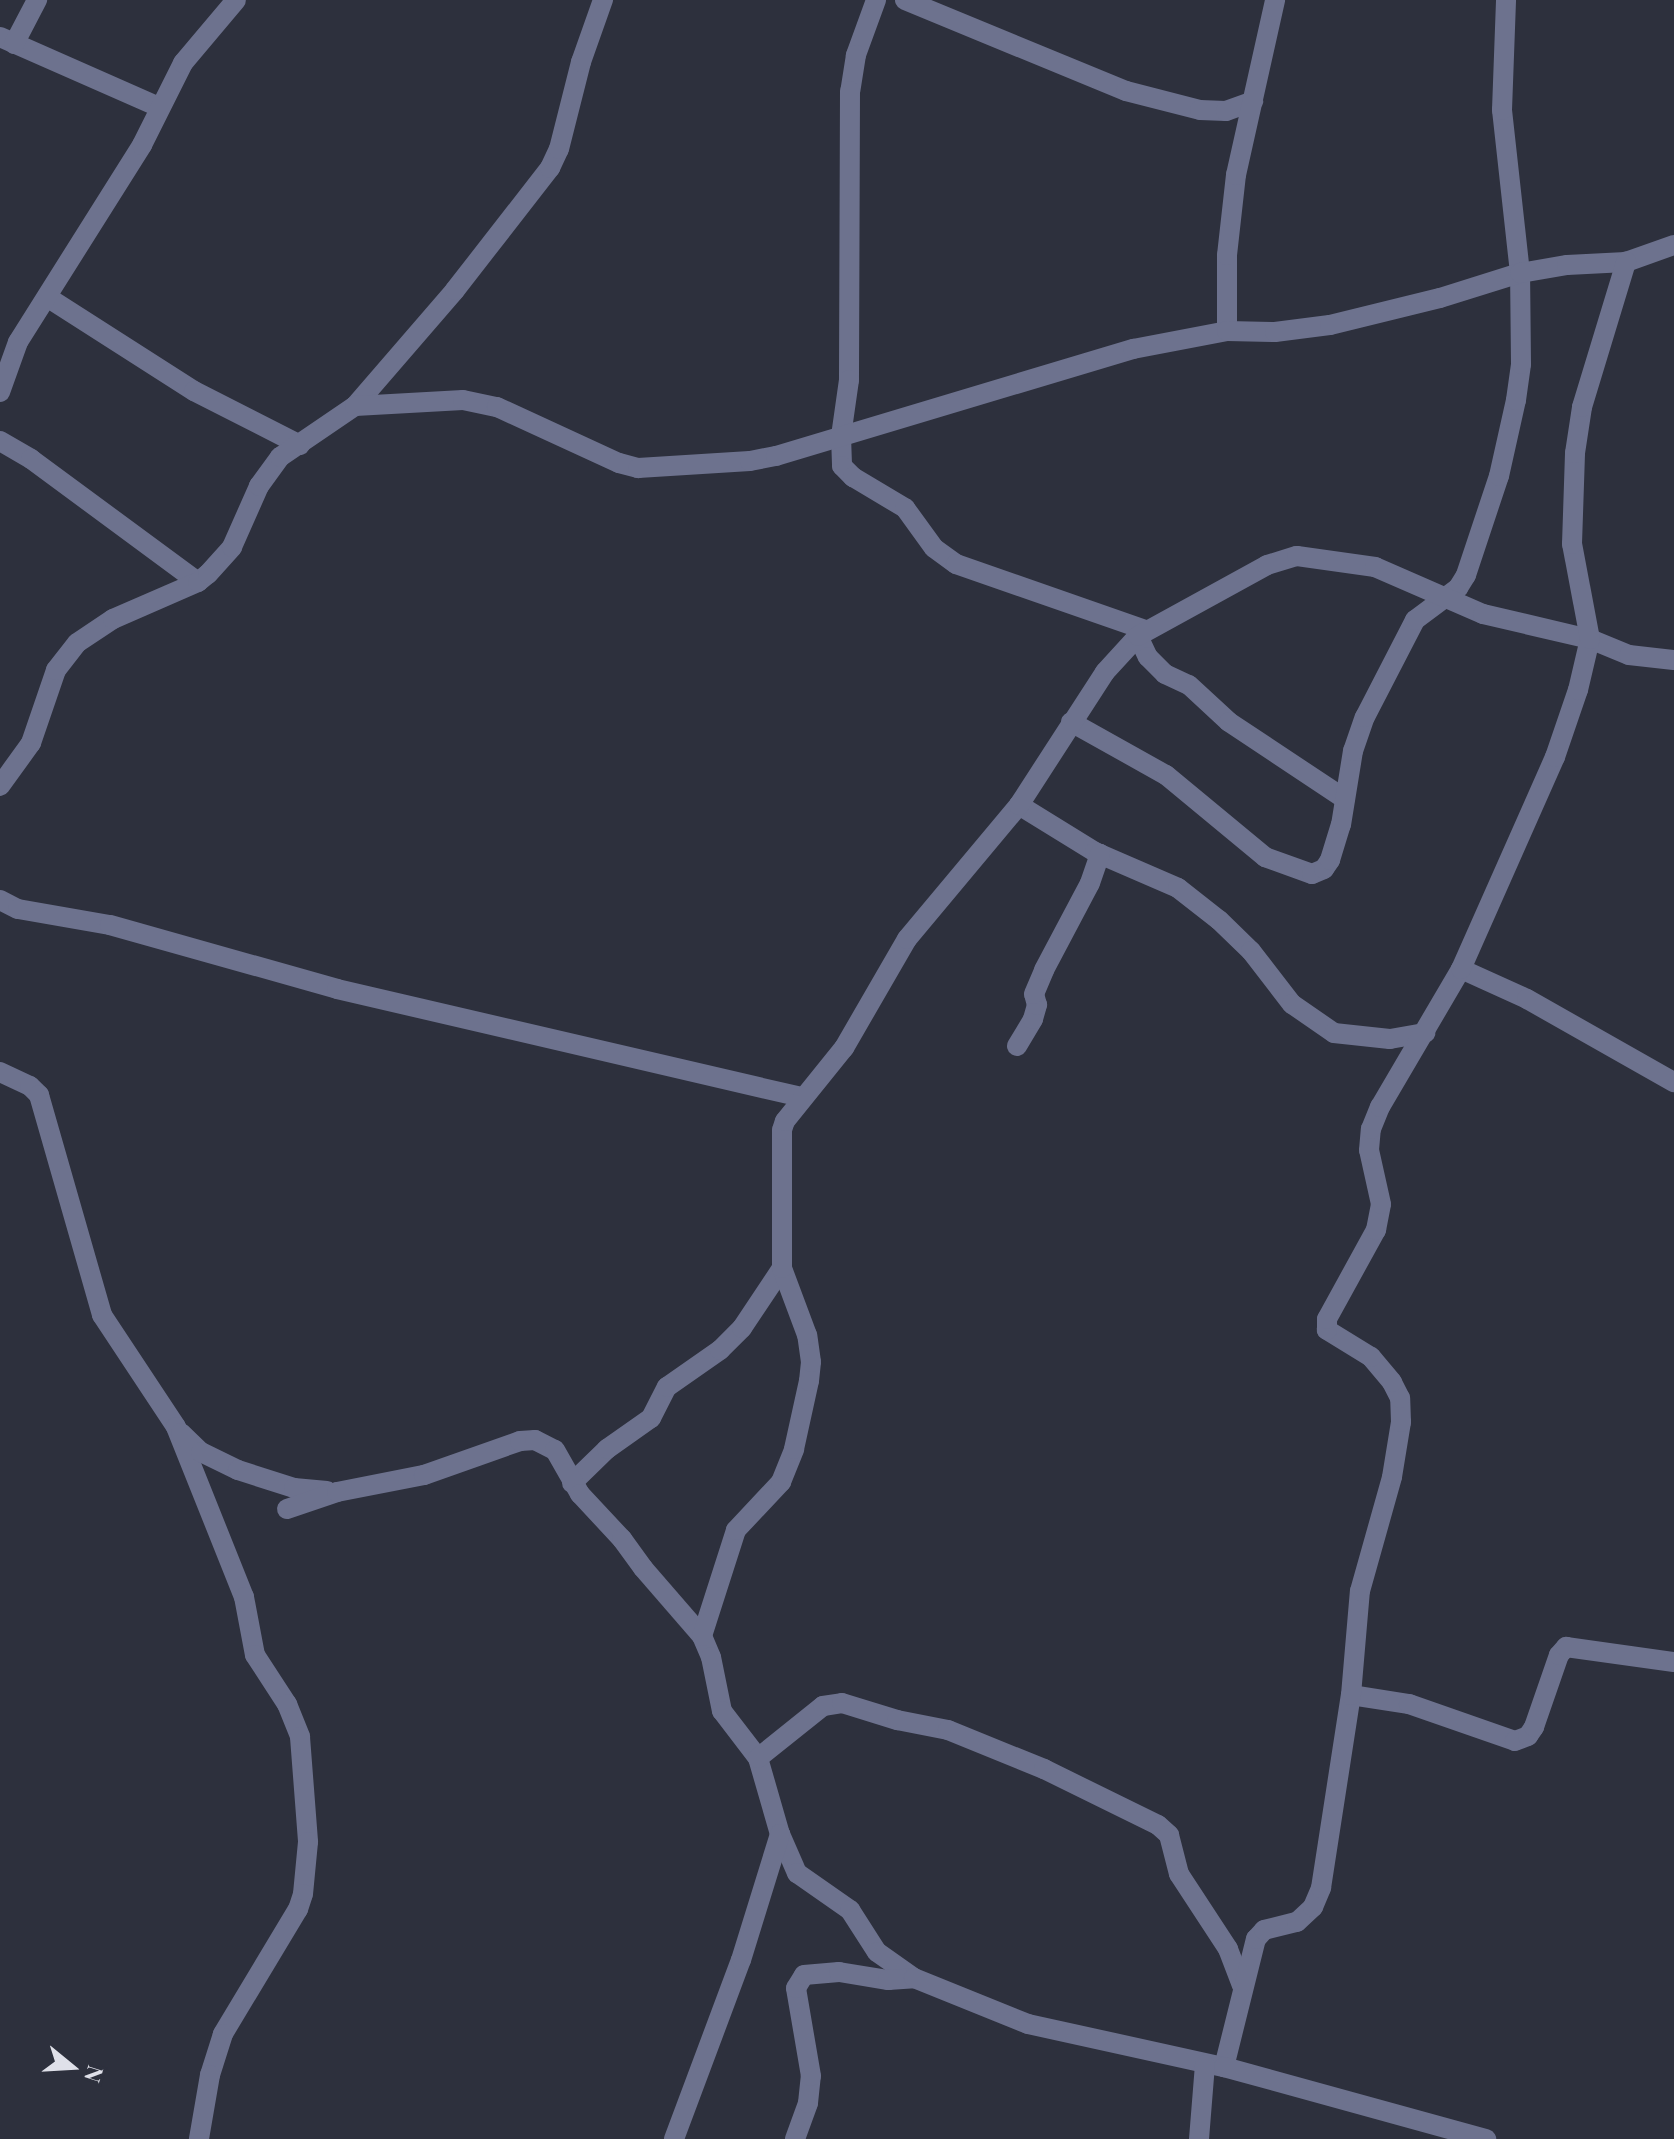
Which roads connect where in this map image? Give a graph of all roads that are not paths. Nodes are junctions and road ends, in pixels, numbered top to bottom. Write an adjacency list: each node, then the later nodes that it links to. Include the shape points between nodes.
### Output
1 (37, 0): 8 (street)
2 (236, 0): 10 (street, via 191,51)
3 (603, 0): 17 (street, via 550,168)
4 (876, 0): 18 (street, via 856,55 850,91 849,380)
5 (905, 0): 9 (street, via 1126,91 1200,110 1226,111)
6 (1506, 0): 13 (street, via 1502,110)
7 (1277, 1): 9 (street)
8 (7, 41): 10 (street)
9 (1253, 101): 15 (street, via 1230,214)
10 (159, 107): 14 (street, via 142,145)
11 (1674, 245): 12 (street)
12 (1626, 262): 13 (street); 24 (street, via 1582,407 1575,453 1572,544)
13 (1520, 273): 15 (street, via 1330,325); 22 (street, via 1521,364 1499,476 1472,563 1458,588)
14 (47, 297): 16 (street, via 18,342); 20 (street, via 194,391)
15 (1227, 331): 18 (street, via 1133,349)
16 (0, 392)
17 (355, 406): 18 (street, via 463,400 497,407 638,468 750,461); 20 (street)
18 (841, 436): 23 (street, via 847,472 905,508 934,548 956,564)
19 (0, 441): 21 (street)
20 (300, 445): 21 (street, via 280,457 259,486 232,547)
21 (198, 582): 27 (street, via 87,632 56,670 31,743)
22 (1444, 597): 23 (street, via 1375,567 1297,556 1267,565); 24 (street, via 1483,614); 28 (street, via 1415,620 1365,717)
23 (1142, 633): 26 (street, via 1105,672); 28 (street, via 1148,657 1165,674 1189,685 1229,722)
24 (1590, 639): 25 (street, via 1629,655); 32 (street, via 1555,757)
25 (1674, 660)
26 (1071, 722): 28 (street, via 1166,775 1265,857 1299,872 1312,874 1330,860); 29 (street)
27 (0, 786)
28 (1345, 799)
29 (1019, 805): 30 (street); 37 (street, via 907,939 844,1048 822,1080)
30 (1100, 854): 33 (street, via 1178,888 1251,951 1292,1004 1334,1033 1390,1039); 34 (street, via 1044,970 1034,994 1033,1019)
31 (0, 900): 37 (street, via 18,909 110,925 337,989)
32 (1461, 969): 33 (street); 36 (street, via 1527,999)
33 (1425, 1033): 45 (street, via 1371,1129 1369,1150 1381,1204 1376,1230 1326,1324 1327,1330 1381,1367 1400,1398 1392,1477 1360,1591)
34 (1017, 1046)
35 (0, 1072): 39 (street, via 39,1095 102,1315)
36 (1674, 1082)
37 (802, 1097): 38 (street, via 782,1130)
38 (782, 1268): 40 (street, via 742,1328 667,1387 651,1418 623,1435); 43 (street, via 807,1335 811,1362 794,1449 775,1493 736,1530)
39 (176, 1427): 41 (street, via 201,1452 238,1470 294,1488); 51 (street, via 244,1597 255,1655 287,1704 300,1737 308,1842 307,1879 298,1909 243,1997 215,2054)
40 (572, 1483): 41 (street, via 555,1450 527,1440 424,1475); 43 (street)
41 (337, 1492): 42 (street)
42 (287, 1509)
43 (702, 1636): 46 (street, via 722,1711)
44 (1674, 1662): 45 (street, via 1566,1647 1534,1727 1515,1741 1409,1704)
45 (1351, 1695): 49 (street, via 1317,1900 1297,1922 1260,1933)
46 (758, 1758): 47 (street); 49 (street, via 823,1706 842,1703 948,1730 1083,1788 1169,1835 1179,1874 1228,1949)
47 (780, 1834): 48 (street, via 802,1878 850,1910 877,1952); 52 (street, via 741,1960)
48 (914, 1978): 50 (street, via 1028,2024); 53 (street, via 888,1980 839,1972 800,1978 798,2010 811,2076)
49 (1243, 1990): 50 (street)
50 (1214, 2066): 54 (street); 55 (street)
51 (199, 2139)
52 (674, 2139)
53 (795, 2139)
54 (1199, 2139)
55 (1486, 2139)

